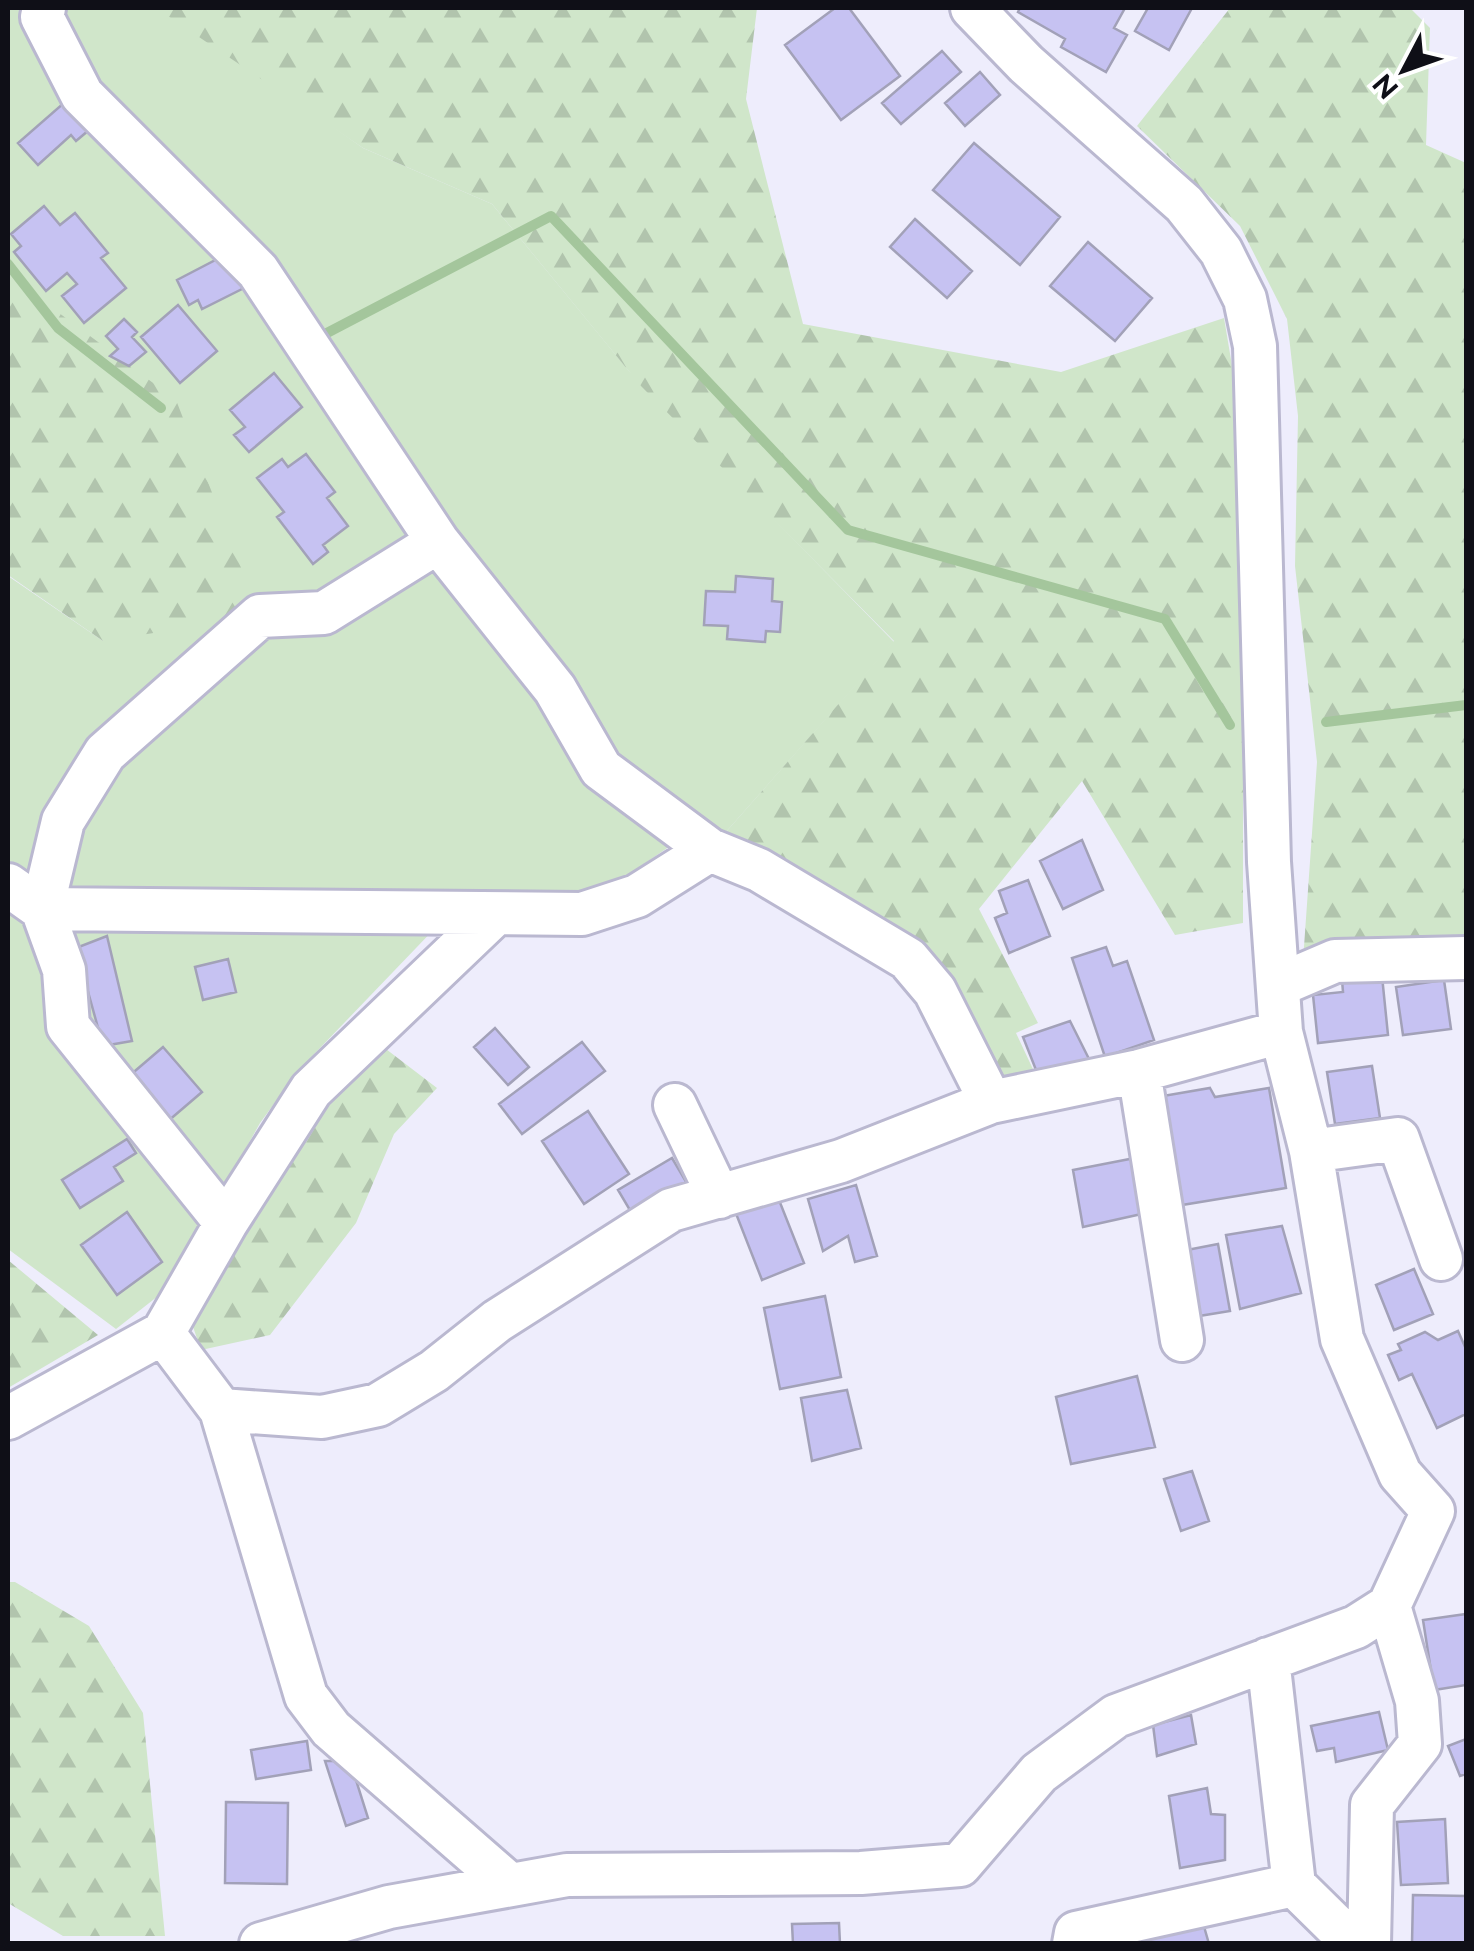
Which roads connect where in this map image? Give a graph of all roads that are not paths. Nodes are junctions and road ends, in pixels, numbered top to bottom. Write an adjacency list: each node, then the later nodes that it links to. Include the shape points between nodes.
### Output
1 (44, 8): 3 (street, via 42,17 82,95 258,271)
2 (972, 8): 8 (street, via 1184,204 1221,251 1246,300 1255,346 1268,862)
3 (438, 542): 4 (street, via 555,688 601,770); 5 (street, via 324,613 260,616 105,753)
4 (710, 850): 6 (street, via 636,896 582,914); 11 (street, via 759,870 908,959 936,991)
5 (25, 897): 6 (street); 15 (street, via 64,970 68,1026)
6 (493, 916): 15 (street, via 311,1090)
7 (1466, 958): 8 (street, via 1335,961)
8 (1279, 985): 9 (street)
9 (1281, 1032): 10 (street); 13 (street)
10 (1139, 1071): 11 (street); 18 (street)
11 (991, 1102): 14 (street, via 841,1161)
12 (675, 1105): 14 (street)
13 (1311, 1152): 16 (street, via 1398,1138); 21 (street, via 1342,1338 1400,1474)
14 (719, 1197): 19 (street, via 671,1210 378,1405 322,1417)
15 (226, 1223): 17 (street)
16 (1441, 1259)
17 (163, 1333): 19 (street); 20 (street)
18 (1182, 1340)
19 (221, 1410): 24 (street, via 306,1696 330,1729)
20 (8, 1418)
21 (1450, 1510): 22 (street)
22 (1389, 1606): 23 (street, via 1356,1627); 29 (street, via 1417,1701 1420,1744 1372,1805)
23 (1268, 1659): 24 (street, via 1116,1716 1039,1773 960,1864 568,1876); 25 (street)
24 (510, 1885): 26 (street, via 389,1907)
25 (1294, 1886): 27 (street, via 1076,1933); 28 (street)
26 (262, 1944)
27 (1074, 1944)
28 (1354, 1944)
29 (1369, 1944)

